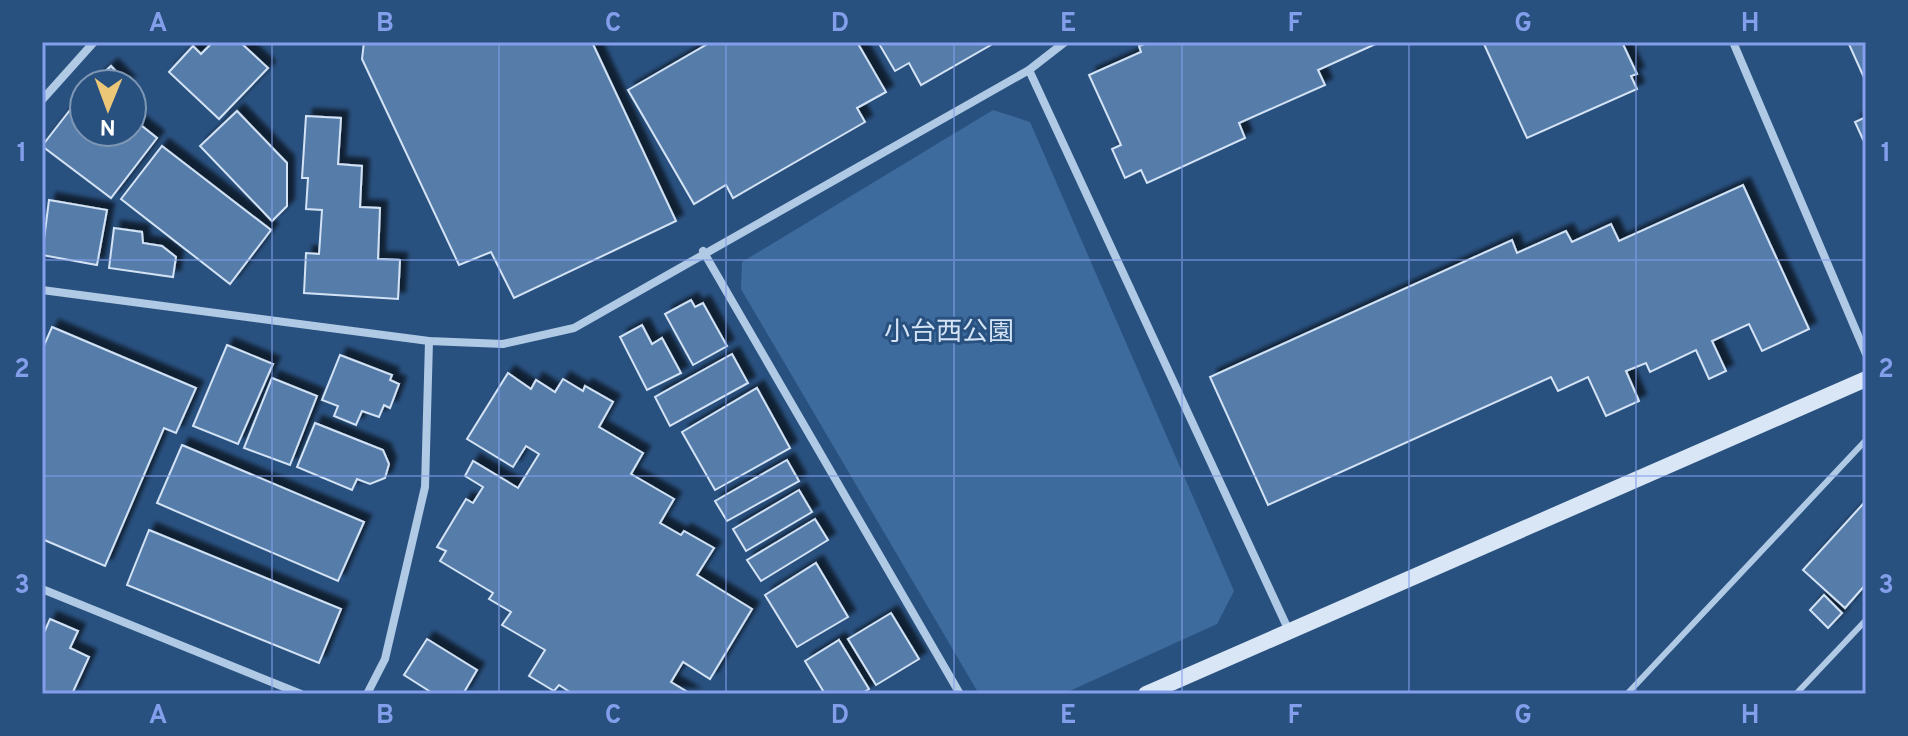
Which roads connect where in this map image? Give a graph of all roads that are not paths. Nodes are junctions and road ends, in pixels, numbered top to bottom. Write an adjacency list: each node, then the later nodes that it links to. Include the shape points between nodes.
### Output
1 (94, 42): 5 (street)
2 (1065, 42): 4 (street)
3 (1733, 42): 9 (street)
4 (1029, 70): 6 (street); 14 (street)
5 (42, 100)
6 (703, 251): 8 (street, via 574,328 503,344); 17 (street)
7 (42, 290): 8 (street)
8 (429, 341): 16 (street, via 425,487 385,659)
9 (1866, 354)
10 (1866, 379): 14 (street)
11 (1866, 440): 19 (lane)
12 (42, 589): 15 (street)
13 (1866, 620): 20 (lane)
14 (1289, 631): 18 (street)
15 (301, 694)
16 (367, 694)
17 (960, 694)
18 (1146, 694)
19 (1627, 694)
20 (1796, 694)

